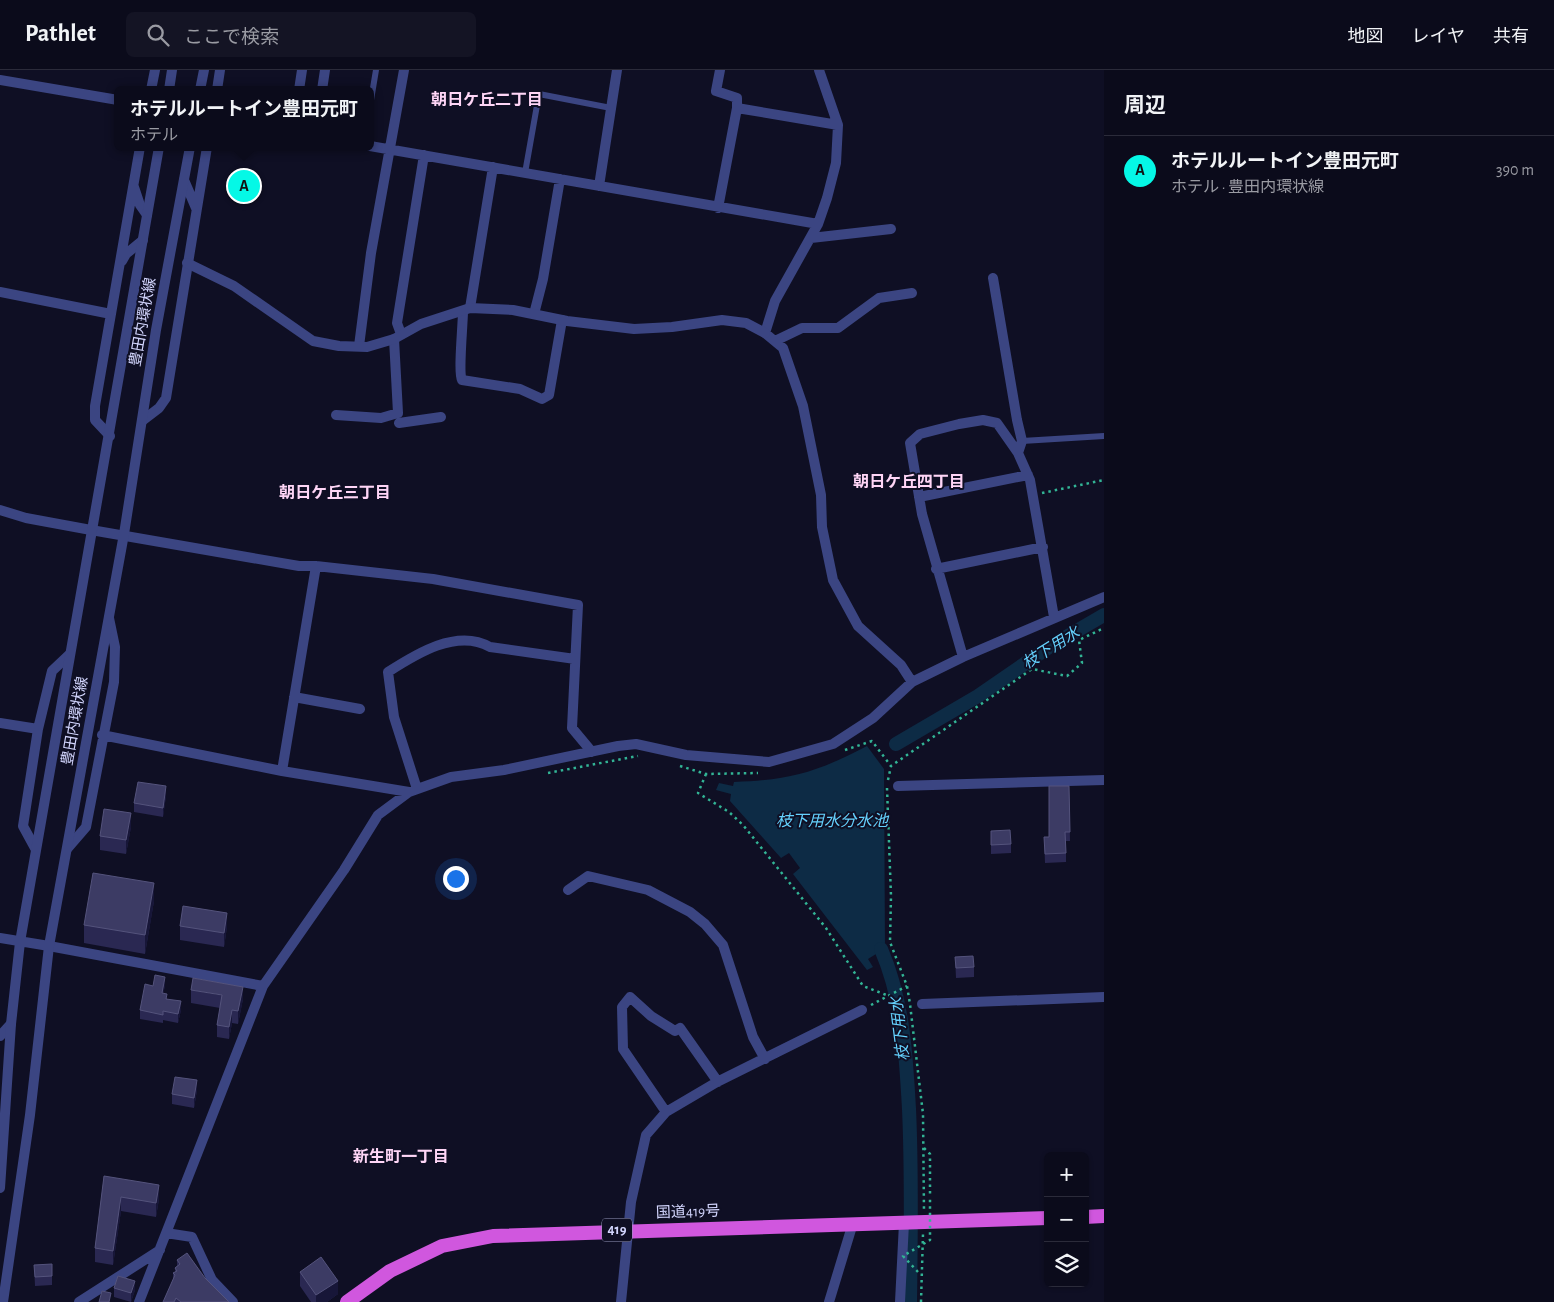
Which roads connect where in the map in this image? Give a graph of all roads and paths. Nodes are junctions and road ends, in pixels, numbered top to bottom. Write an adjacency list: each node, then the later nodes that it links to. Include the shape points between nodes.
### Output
1 (155, 70): 13 (street)
2 (172, 70): 14 (street)
3 (204, 70): 15 (street)
4 (220, 70): 16 (street)
5 (302, 70): 17 (street)
6 (325, 70): 18 (street)
7 (376, 70): 19 (lane)
8 (404, 70): 25 (street)
9 (617, 70): 21 (street)
10 (720, 70): 22 (street, via 716,92 737,98)
11 (819, 70): 23 (street)
12 (0, 80): 20 (street)
13 (152, 86)
14 (170, 86)
15 (201, 86)
16 (218, 86)
17 (300, 86)
18 (323, 86)
19 (373, 86)
20 (114, 99)
21 (611, 108): 32 (lane, via 539,94); 36 (street)
22 (737, 108): 23 (street); 37 (street)
23 (838, 125): 40 (street, via 836,163)
24 (374, 147): 25 (street)
25 (389, 149): 30 (street); 56 (street)
26 (139, 151): 35 (street)
27 (158, 151): 39 (street, 豊田内環状線)
28 (189, 151): 34 (street, 豊田内環状線)
29 (206, 151): 38 (street)
30 (424, 155): 31 (street); 54 (street, via 396,322)
31 (493, 167): 32 (street); 49 (street)
32 (525, 173): 33 (street)
33 (560, 179): 36 (street); 51 (street)
34 (184, 180): 38 (street); 59 (street, 豊田内環状線)
35 (134, 186): 39 (street); 45 (street)
36 (599, 186): 37 (street)
37 (718, 208): 40 (street)
38 (196, 209): 44 (street)
39 (147, 216): 43 (street, 豊田内環状線)
40 (818, 224): 42 (street)
41 (891, 229): 42 (street)
42 (811, 238): 53 (street, via 775,302)
43 (143, 240): 45 (street, via 126,254); 61 (street, 豊田内環状線)
44 (187, 263): 56 (street, via 234,286 313,341); 59 (street, via 166,398)
45 (120, 266): 50 (street)
46 (993, 278): 63 (street)
47 (0, 292): 50 (street)
48 (912, 293): 55 (street, via 879,298 838,328 802,328)
49 (466, 310): 51 (street, via 513,310); 52 (street, via 459,374 462,380 520,389 542,399 549,395); 54 (street, via 421,324)
50 (111, 314): 61 (street, via 99,373 95,420)
51 (534, 314): 52 (street)
52 (562, 320): 53 (street, via 634,329 722,320 746,322)
53 (765, 333): 55 (street)
54 (397, 337): 56 (street, via 366,347); 60 (street)
55 (775, 341): 82 (street, via 782,348 803,406 833,580 858,626 900,664)
56 (359, 346)
57 (336, 415): 60 (street, via 381,418)
58 (441, 417): 60 (street)
59 (142, 422): 71 (street, 豊田内環状線)
60 (399, 423)
61 (110, 436): 70 (street, 豊田内環状線)
62 (1104, 436): 63 (lane)
63 (1022, 441): 64 (street)
64 (1018, 453): 65 (street); 68 (street, via 997,423 983,420 920,434 910,443)
65 (1028, 475): 67 (street); 68 (street)
66 (1104, 480): 67 (path)
67 (1033, 495): 72 (street)
68 (919, 497): 74 (street)
69 (0, 510): 70 (street)
70 (91, 530): 71 (street); 79 (street, 豊田内環状線)
71 (124, 534): 73 (street, via 299,566); 77 (street, 豊田内環状線)
72 (1043, 547): 74 (street); 76 (street)
73 (316, 566): 81 (street, via 433,579 578,605); 83 (street)
74 (936, 569): 80 (street)
75 (1104, 597): 76 (street)
76 (1054, 617): 80 (street)
77 (109, 618): 87 (street, via 116,662); 101 (street, 豊田内環状線)
78 (1104, 628): 92 (path, via 1079,640 1082,663 1067,676 1032,669)
79 (70, 654): 86 (street, via 52,671); 100 (street, 豊田内環状線)
80 (963, 657): 82 (street)
81 (576, 659): 89 (street, via 572,728); 99 (street, via 454,640 413,656 388,672 394,718)
82 (912, 682): 89 (street, via 873,718 832,744 769,762 686,754 636,744)
83 (294, 697): 84 (street); 93 (street)
84 (360, 708)
85 (0, 723): 86 (street)
86 (38, 729): 100 (street, via 22,826)
87 (102, 735): 93 (street); 101 (street, via 86,827)
88 (844, 751): 92 (path, via 872,741)
89 (592, 752): 99 (street, via 451,778)
90 (642, 755): 95 (path)
91 (679, 766): 96 (path)
92 (891, 766): 107 (path, via 887,796 890,942)
93 (282, 771): 99 (street)
94 (760, 773): 96 (path)
95 (544, 774)
96 (706, 774): 108 (path, via 698,793 744,825 826,928 863,986)
97 (1104, 780): 98 (street)
98 (898, 786)
99 (413, 791): 106 (street, via 378,815)
100 (35, 848): 104 (street, 豊田内環状線)
101 (66, 849): 105 (street, 豊田内環状線)
102 (568, 890): 114 (street, via 588,876 648,890 690,912 705,924 723,945 753,1037)
103 (0, 938): 104 (street)
104 (20, 942): 105 (street); 112 (street, 豊田内環状線)
105 (49, 946): 106 (street); 129 (street, 豊田内環状線, via 30,1115)
106 (263, 986): 126 (street)
107 (907, 986): 108 (path); 117 (path, via 923,1114)
108 (889, 996): 111 (path)
109 (1104, 997): 110 (street)
110 (922, 1004)
111 (862, 1010): 114 (street)
112 (11, 1024): 113 (street); 118 (street, 豊田内環状線)
113 (0, 1036)
114 (765, 1060): 115 (street)
115 (718, 1082): 116 (street); 116 (street, via 680,1028 675,1030 651,1016 630,997 622,1007 623,1049)
116 (666, 1112): 125 (street, via 646,1135 643,1144)
117 (923, 1147): 122 (path); 128 (path, bridge, via 930,1154 930,1240 903,1256)
118 (0, 1188)
119 (1104, 1216): 120 (highway)
120 (1089, 1217)
121 (1044, 1218): 122 (highway, 国道419号 / 419)
122 (924, 1222): 124 (highway, 国道419号 / 419); 128 (path)
123 (852, 1223): 124 (highway, 国道419号 / 419); 125 (highway, 国道419号 / 419); 135 (street)
124 (904, 1223): 136 (street)
125 (628, 1230): 133 (highway, 国道419号 / 419, via 493,1236 442,1246 390,1270); 134 (street)
126 (166, 1233): 127 (street); 132 (street, via 192,1237 212,1280)
127 (160, 1250): 130 (street); 131 (street)
128 (922, 1276): 137 (path)
129 (3, 1302)
130 (79, 1302)
131 (139, 1302)
132 (233, 1302)
133 (347, 1302)
134 (621, 1302)
135 (829, 1302)
136 (900, 1302)
137 (921, 1302)

